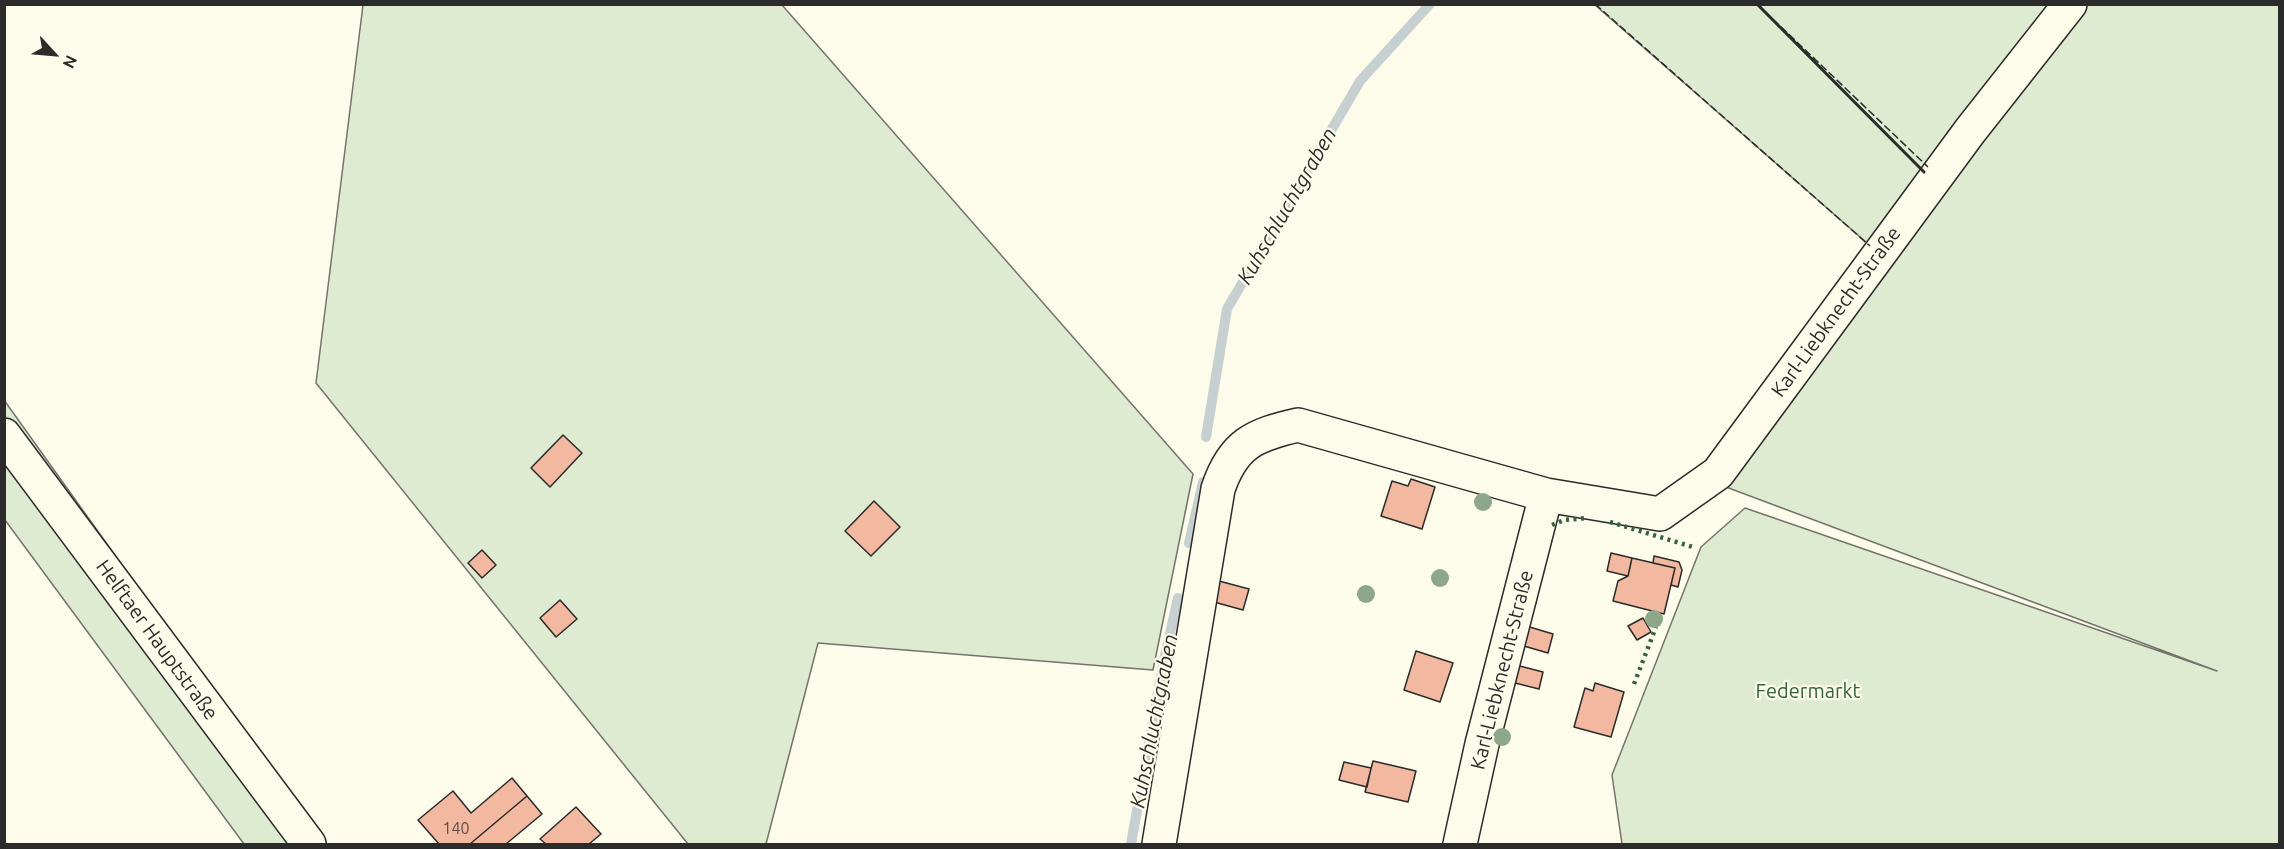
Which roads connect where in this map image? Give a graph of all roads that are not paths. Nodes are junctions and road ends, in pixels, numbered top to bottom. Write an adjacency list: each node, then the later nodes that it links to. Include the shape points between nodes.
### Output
1 (2070, 4): 3 (street, Karl-Liebknecht-Straße, via 1970,131 1718,473 1660,514)
2 (4, 435): 4 (street, Helftaer Hauptstraße)
3 (1546, 495): 5 (street, Karl-Liebknecht-Straße, via 1298,425 1264,433 1239,449 1218,489); 6 (street, Karl-Liebknecht-Straße)
4 (309, 844)
5 (1160, 844)
6 (1460, 844)

